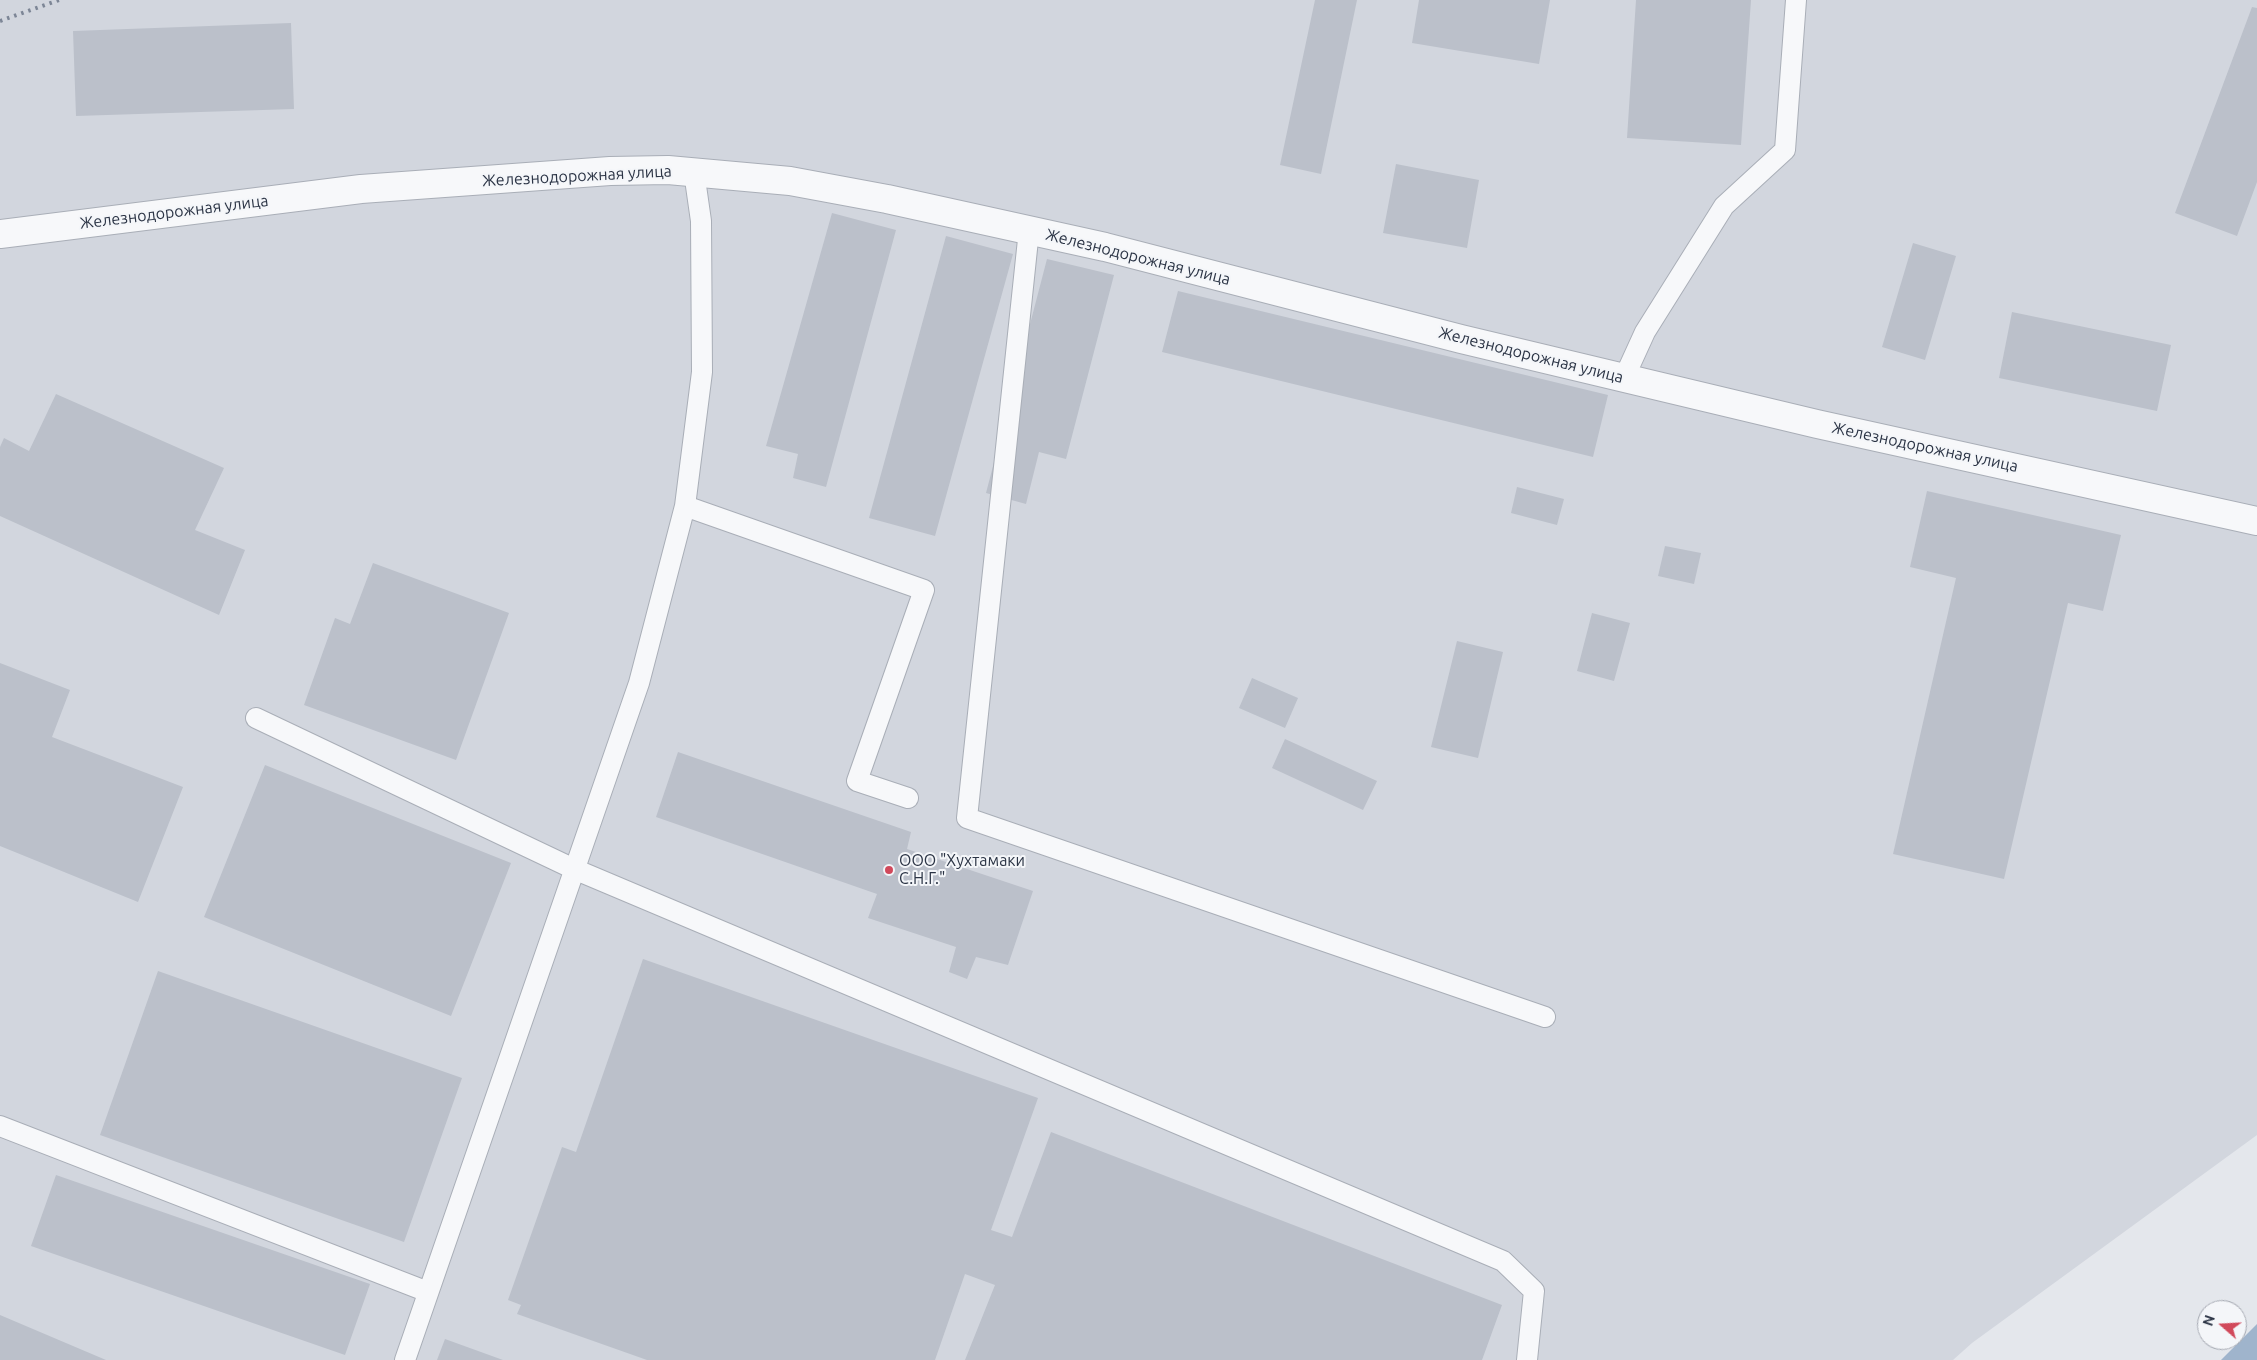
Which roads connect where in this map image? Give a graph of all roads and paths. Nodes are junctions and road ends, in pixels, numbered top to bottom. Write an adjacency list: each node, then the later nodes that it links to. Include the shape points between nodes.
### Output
1 (1796, 0): 5 (lane, via 1785,150 1724,206 1645,332)
2 (694, 172): 3 (street, Железнодорожная улица, via 790,181); 4 (street, Железнодорожная улица, via 610,171 361,189); 6 (lane, via 701,221 702,372)
3 (1029, 230): 5 (street, Железнодорожная улица); 11 (lane, via 967,818)
4 (0, 234)
5 (1624, 378): 7 (street, Железнодорожная улица)
6 (685, 506): 9 (lane, via 924,590 857,782); 10 (lane, via 639,683)
7 (2257, 521)
8 (256, 718): 10 (lane)
9 (908, 798)
10 (574, 870): 13 (lane); 15 (lane, via 1503,1261 1534,1291)
11 (1545, 1017)
12 (0, 1126): 13 (lane)
13 (428, 1292): 14 (lane)
14 (405, 1360)
15 (1527, 1360)

